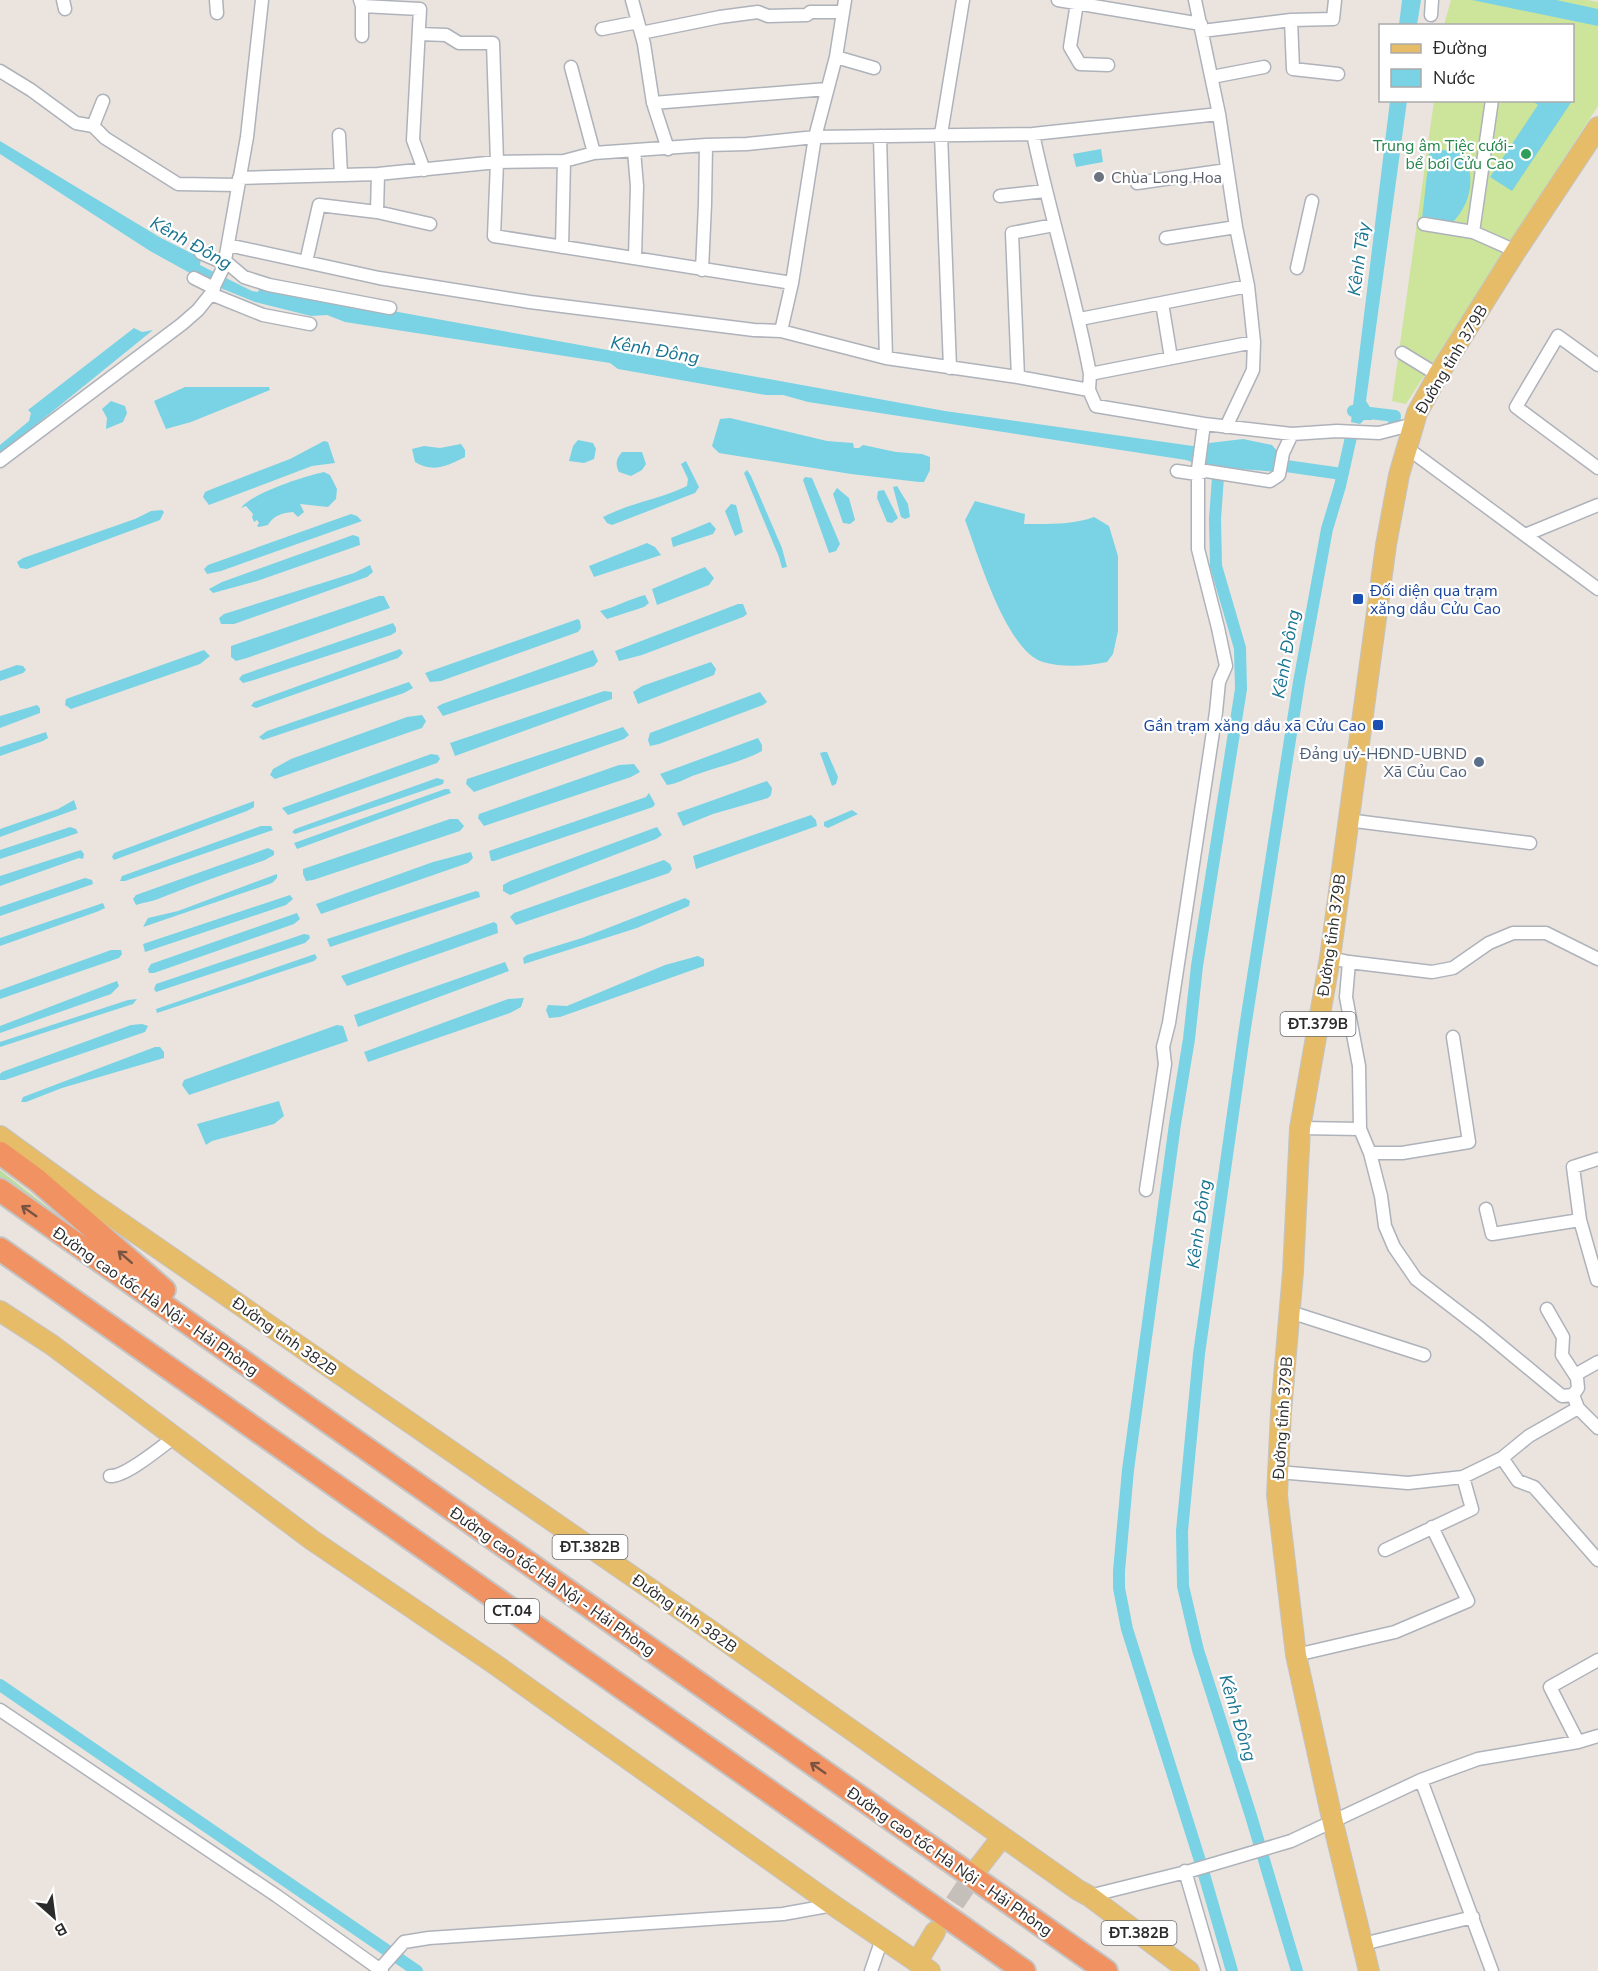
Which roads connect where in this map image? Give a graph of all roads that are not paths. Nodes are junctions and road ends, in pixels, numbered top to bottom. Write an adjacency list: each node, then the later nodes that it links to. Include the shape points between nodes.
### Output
1 (216, 0): 11 (street)
2 (262, 0): 49 (street)
3 (633, 0): 16 (street)
4 (963, 0): 34 (street)
5 (1195, 0): 14 (street)
6 (1335, 0): 13 (street, via 1333,19)
7 (1432, 0): 12 (street)
8 (1067, 1): 14 (street); 20 (street, via 1070,47 1080,64)
9 (361, 3): 17 (street, via 420,9); 18 (street)
10 (844, 6): 16 (street, via 807,15 768,16 758,12 720,17); 19 (street)
11 (217, 13)
12 (1431, 15)
13 (1291, 20): 14 (street); 25 (street, via 1293,69)
14 (1201, 28): 26 (street)
15 (602, 29): 16 (street)
16 (641, 33): 29 (street)
17 (419, 34): 44 (street, via 446,35 459,43 493,43); 45 (street, via 413,140)
18 (362, 36)
19 (836, 57): 23 (street); 27 (street)
20 (1108, 65)
21 (571, 67): 42 (street)
22 (1264, 67): 26 (street)
23 (874, 68)
24 (0, 71): 32 (street, via 76,123)
25 (1338, 74)
26 (1212, 77): 31 (street)
27 (826, 89): 29 (street); 38 (street)
28 (103, 101): 32 (street)
29 (653, 102): 40 (street)
30 (1492, 102): 59 (street)
31 (1219, 114): 35 (street); 46 (street)
32 (93, 126): 49 (street, via 105,138 178,184)
33 (1598, 127): 63 (main road, Đường tỉnh 379B / ĐT.379B)
34 (941, 134): 35 (street); 37 (street); 84 (street)
35 (1033, 134): 51 (street)
36 (339, 135): 48 (street)
37 (880, 136): 38 (street); 81 (street)
38 (815, 137): 39 (street); 71 (street)
39 (706, 145): 40 (street); 69 (street)
40 (668, 149): 41 (street)
41 (634, 151): 42 (street); 65 (street)
42 (594, 153): 43 (street)
43 (564, 161): 44 (street); 62 (street)
44 (496, 162): 45 (street); 62 (street, via 494,236)
45 (424, 170): 47 (street)
46 (1227, 170): 50 (street); 58 (street)
47 (378, 174): 48 (street); 54 (street)
48 (341, 175): 49 (street)
49 (239, 182): 61 (street)
50 (1137, 183)
51 (1045, 190): 52 (street); 57 (street)
52 (1000, 196)
53 (1312, 201): 68 (street)
54 (376, 212): 55 (street); 66 (street, via 319,206)
55 (430, 224)
56 (1424, 224): 59 (street)
57 (1054, 225): 76 (street); 87 (street, via 1012,233)
58 (1236, 227): 60 (street); 72 (street)
59 (1473, 232): 63 (street)
60 (1166, 238)
61 (228, 244): 66 (street); 67 (street)
62 (562, 247): 65 (street)
63 (1516, 251): 86 (main road, Đường tỉnh 379B / ĐT.379B)
64 (201, 253): 67 (street)
65 (635, 257): 69 (street)
66 (306, 262): 78 (street, via 531,302 754,330)
67 (224, 263): 73 (street); 75 (street, via 244,277 269,285)
68 (1297, 268)
69 (702, 270): 71 (street)
70 (194, 278): 73 (street)
71 (792, 283): 78 (street)
72 (1248, 286): 74 (street); 79 (street)
73 (212, 291): 77 (street, via 263,315); 94 (street, via 182,324)
74 (1162, 303): 76 (street); 82 (street)
75 (390, 308)
76 (1080, 320): 85 (street)
77 (310, 324)
78 (781, 330): 81 (street)
79 (1254, 342): 82 (street); 91 (street, via 1253,370)
80 (1402, 353): 86 (street)
81 (886, 358): 84 (street)
82 (1171, 358): 85 (street)
83 (1598, 366): 95 (street, via 1558,336 1516,406)
84 (950, 368): 87 (street)
85 (1090, 374): 88 (street)
86 (1438, 375): 90 (main road, Đường tỉnh 379B / ĐT.379B)
87 (1018, 377): 88 (street)
88 (1089, 390): 89 (street, via 1096,406)
89 (1204, 424): 91 (street); 97 (street)
90 (1414, 424): 92 (street, via 1379,433 1337,430); 93 (main road, Đường tỉnh 379B / ĐT.379B)
91 (1226, 427): 92 (street)
92 (1292, 434): 97 (street, via 1279,475 1270,481)
93 (1407, 448): 99 (street); 101 (main road, Đường tỉnh 379B / ĐT.379B, via 1386,545)
94 (0, 461)
95 (1598, 468)
96 (1177, 471): 97 (street)
97 (1197, 472): 113 (street, via 1198,549 1226,666 1219,682 1163,1047 1165,1064)
98 (1598, 505): 99 (street)
99 (1525, 535): 100 (street)
100 (1598, 589)
101 (1347, 820): 102 (street); 104 (main road, Đường tỉnh 379B / ĐT.379B)
102 (1530, 843)
103 (1598, 959): 104 (street, via 1546,933 1513,933 1489,943 1454,968 1432,972)
104 (1339, 960): 106 (main road, Đường tỉnh 379B / ĐT.379B); 107 (street, via 1359,1066)
105 (1452, 1037): 110 (street, via 1470,1143 1402,1153)
106 (1300, 1128): 107 (street); 121 (main road, Đường tỉnh 379B / ĐT.379B)
107 (1360, 1129): 110 (street)
108 (0, 1136): 144 (main road, Đường tỉnh 382B / ĐT.382B)
109 (0, 1153): 136 (highway, one-way to 109, via 401,1462 183,1307)
110 (1370, 1153): 125 (street, via 1385,1226 1416,1279 1562,1396)
111 (1598, 1159): 115 (street, via 1573,1167)
112 (0, 1190): 136 (highway, Đường cao tốc Hà Nội - Hải Phòng / CT.04, one-way to 112)
113 (1146, 1190)
114 (1486, 1209): 115 (street, via 1492,1234)
115 (1580, 1220): 118 (street)
116 (0, 1249): 157 (highway, CT.04)
117 (0, 1266): 156 (highway, via 978,1953)
118 (1597, 1280)
119 (1547, 1309): 124 (street, via 1563,1337 1562,1355)
120 (0, 1311): 128 (main road)
121 (1290, 1312): 122 (street); 130 (main road, Đường tỉnh 379B / ĐT.379B)
122 (1424, 1355)
123 (1598, 1362): 124 (street)
124 (1575, 1375): 125 (street, via 1578,1388)
125 (1573, 1395): 126 (street)
126 (1578, 1408): 127 (street); 129 (street, via 1529,1436)
127 (1598, 1428)
128 (176, 1436): 131 (street, via 128,1470); 148 (main road, via 312,1540 493,1663)
129 (1502, 1458): 132 (street); 135 (street, via 1518,1481 1534,1487)
130 (1278, 1472): 132 (street, via 1408,1483); 137 (main road, Đường tỉnh 379B / ĐT.379B, via 1277,1496)
131 (110, 1476)
132 (1463, 1477): 133 (street, via 1472,1509)
133 (1432, 1527): 134 (street); 137 (street, via 1468,1601 1395,1632)
134 (1385, 1550)
135 (1598, 1560)
136 (574, 1596): 158 (highway, Đường cao tốc Hà Nội - Hải Phòng / CT.04, one-way to 136)
137 (1296, 1655): 143 (main road, Đường tỉnh 379B / ĐT.379B)
138 (1598, 1660): 141 (street, via 1550,1687)
139 (0, 1710): 154 (street)
140 (1598, 1736): 141 (street)
141 (1578, 1742): 142 (street, via 1478,1759)
142 (1421, 1780): 143 (street); 149 (street)
143 (1333, 1823): 146 (street, via 1292,1841); 152 (main road, Đường tỉnh 379B / ĐT.379B)
144 (1002, 1837): 145 (main road); 147 (main road, Đường tỉnh 382B / ĐT.382B)
145 (978, 1868)
146 (1188, 1871): 147 (street); 160 (street)
147 (1089, 1896): 159 (main road, Đường tỉnh 382B / ĐT.382B)
148 (833, 1905): 151 (main road); 154 (street, via 783,1914 429,1938 404,1942)
149 (1473, 1917): 152 (street); 162 (street)
150 (935, 1932): 153 (main road)
151 (882, 1939): 153 (main road); 155 (street)
152 (1363, 1944): 161 (main road, Đường tỉnh 379B / ĐT.379B)
153 (923, 1966)
154 (382, 1968)
155 (870, 1971)
156 (1015, 1971)
157 (1024, 1971)
158 (1106, 1971)
159 (1189, 1971)
160 (1214, 1971)
161 (1370, 1971)
162 (1492, 1971)

